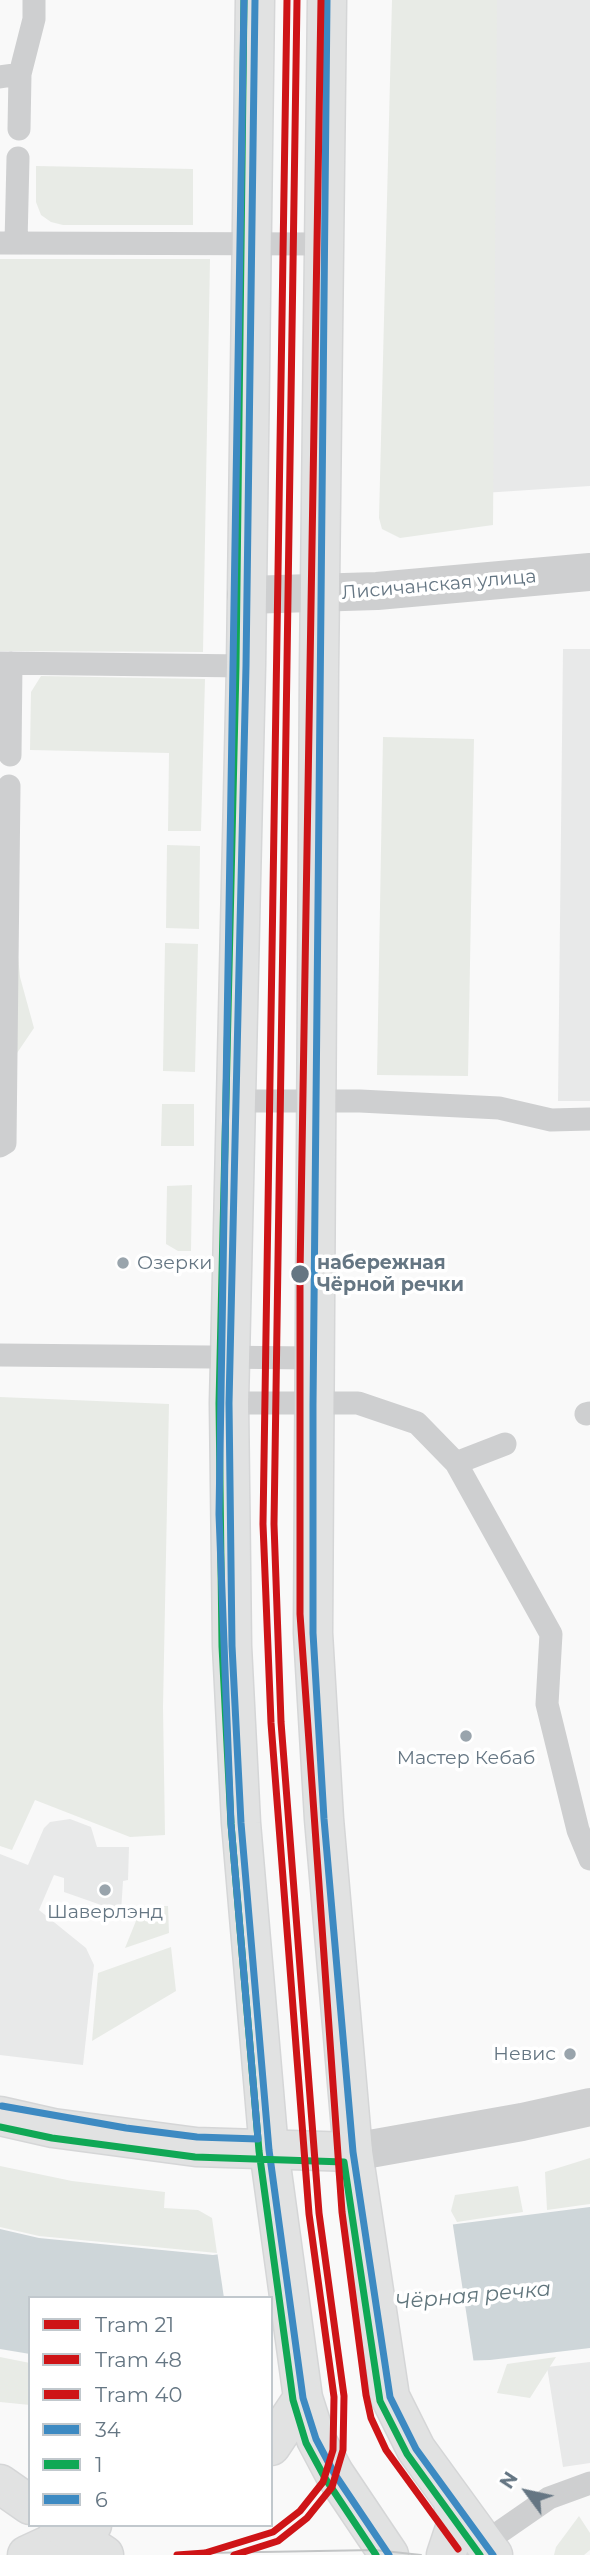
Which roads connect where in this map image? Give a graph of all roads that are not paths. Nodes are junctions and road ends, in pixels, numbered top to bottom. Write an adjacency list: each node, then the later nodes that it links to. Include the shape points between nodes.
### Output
1 (34, 0): 4 (lane, via 34,19)
2 (255, 0): 9 (main road)
3 (327, 0): 8 (main road)
4 (10, 75): 5 (lane)
5 (19, 129)
6 (18, 158): 7 (lane)
7 (8, 243): 9 (lane)
8 (323, 244): 9 (lane); 11 (main road)
9 (251, 246): 12 (main road)
10 (590, 572): 11 (street, Лисичанская улица)
11 (320, 594): 12 (street, Лисичанская улица); 19 (main road)
12 (246, 595): 14 (main road)
13 (6, 663): 14 (lane); 15 (lane)
14 (246, 666): 18 (main road)
15 (10, 755)
16 (9, 786): 17 (lane)
17 (4, 847): 21 (lane, via 5,1143)
18 (237, 1101): 19 (lane); 23 (main road)
19 (317, 1101): 20 (lane, via 499,1108 551,1120); 24 (main road)
20 (590, 1119)
21 (0, 1146)
22 (0, 1355): 23 (lane)
23 (230, 1357): 24 (lane); 25 (main road)
24 (314, 1358): 26 (main road)
25 (229, 1403): 26 (lane); 32 (main road, via 233,1673 241,1824)
26 (313, 1404): 28 (lane, via 358,1403 417,1423); 33 (main road, via 316,1675)
27 (505, 1444): 28 (lane)
28 (456, 1463): 29 (lane, via 551,1634 547,1704 578,1830)
29 (590, 1858)
30 (590, 2107): 33 (street)
31 (0, 2116): 32 (main road, via 136,2140)
32 (269, 2150): 33 (main road); 34 (main road)
33 (353, 2151): 38 (main road, via 390,2397 416,2449)
34 (303, 2398): 35 (main road); 44 (main road, via 316,2439 334,2473)
35 (273, 2443)
36 (590, 2483): 41 (lane, via 550,2498)
37 (0, 2484): 39 (main road)
38 (453, 2500): 41 (main road); 45 (main road, via 456,2525)
39 (28, 2504)
40 (74, 2528): 42 (main road); 43 (main road)
41 (488, 2549)
42 (27, 2555)
43 (104, 2555)
44 (390, 2555)
45 (446, 2555)

